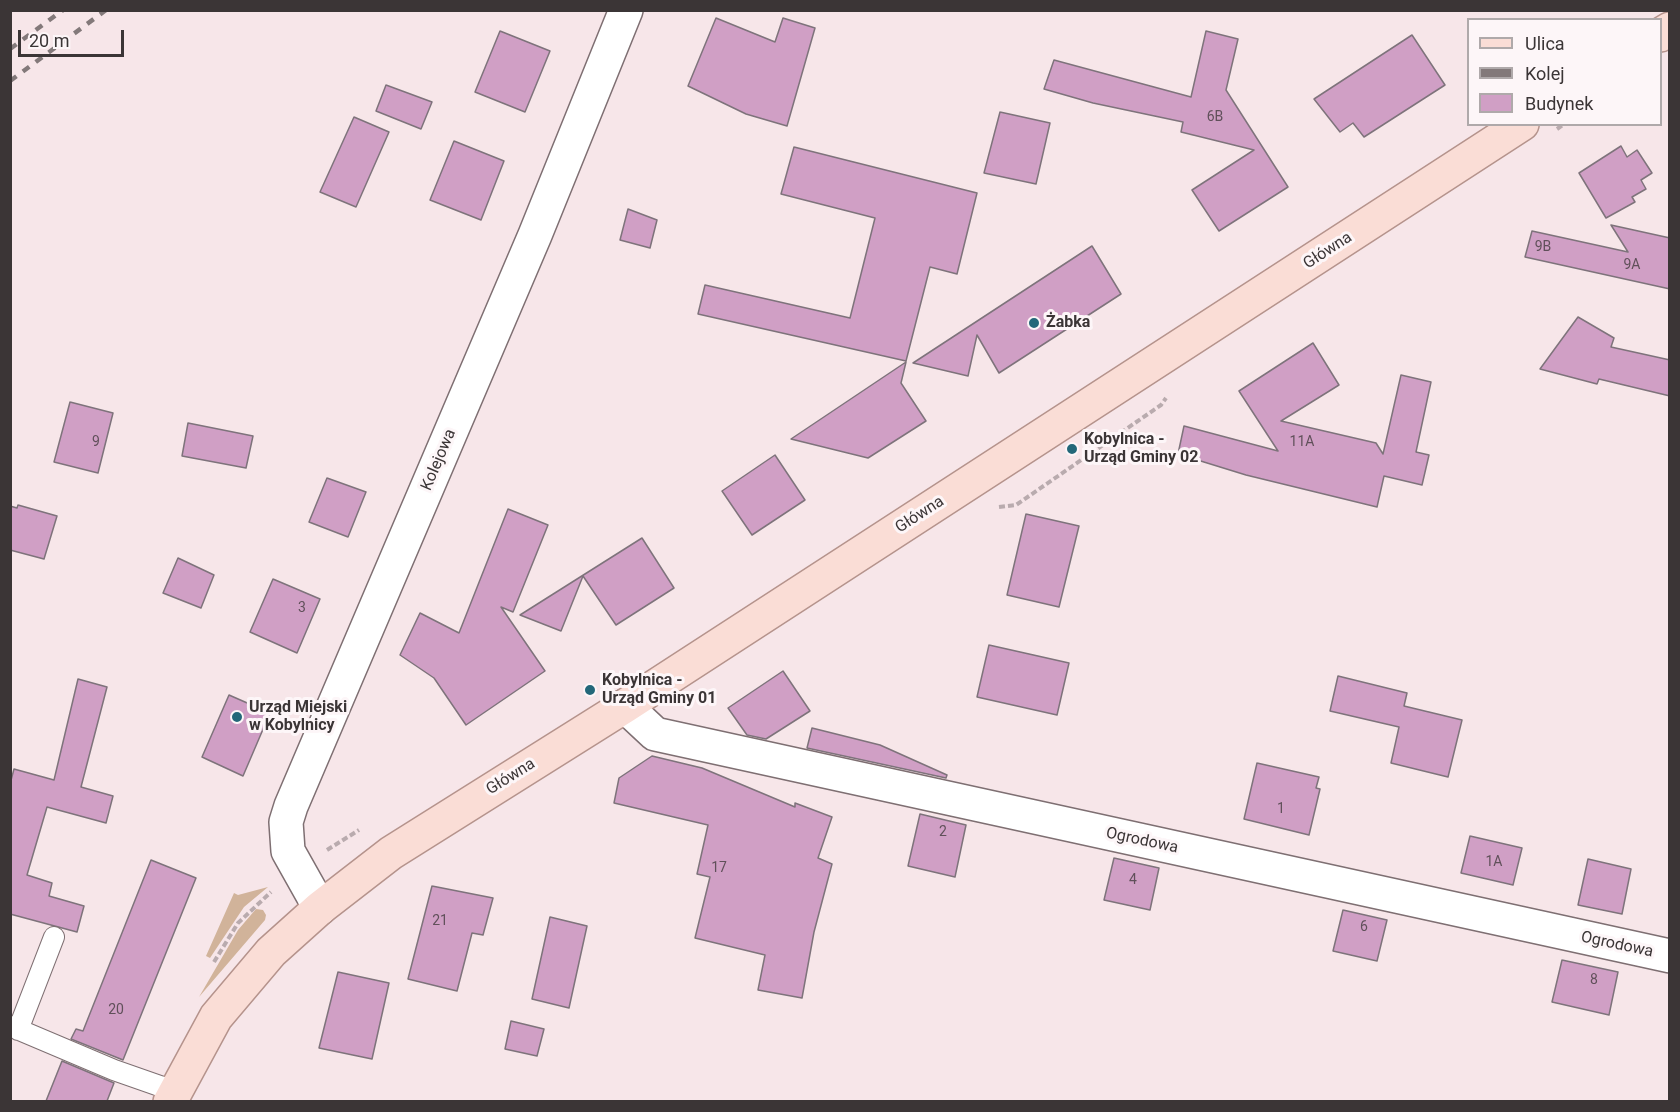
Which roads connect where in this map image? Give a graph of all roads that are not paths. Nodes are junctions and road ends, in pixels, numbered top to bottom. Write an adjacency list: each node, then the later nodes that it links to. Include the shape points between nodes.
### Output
1 (626, 10): 4 (street, Kolejowa, via 535,235 291,806 286,822 288,851)
2 (1519, 126): 3 (main road, Główna)
3 (625, 706): 4 (main road, Główna, via 391,853); 6 (street, Ogrodowa, via 655,734)
4 (320, 908): 8 (main road, Główna, via 271,952 216,1017)
5 (54, 938): 7 (lane)
6 (1670, 956)
7 (14, 1028): 8 (lane)
8 (172, 1096)

